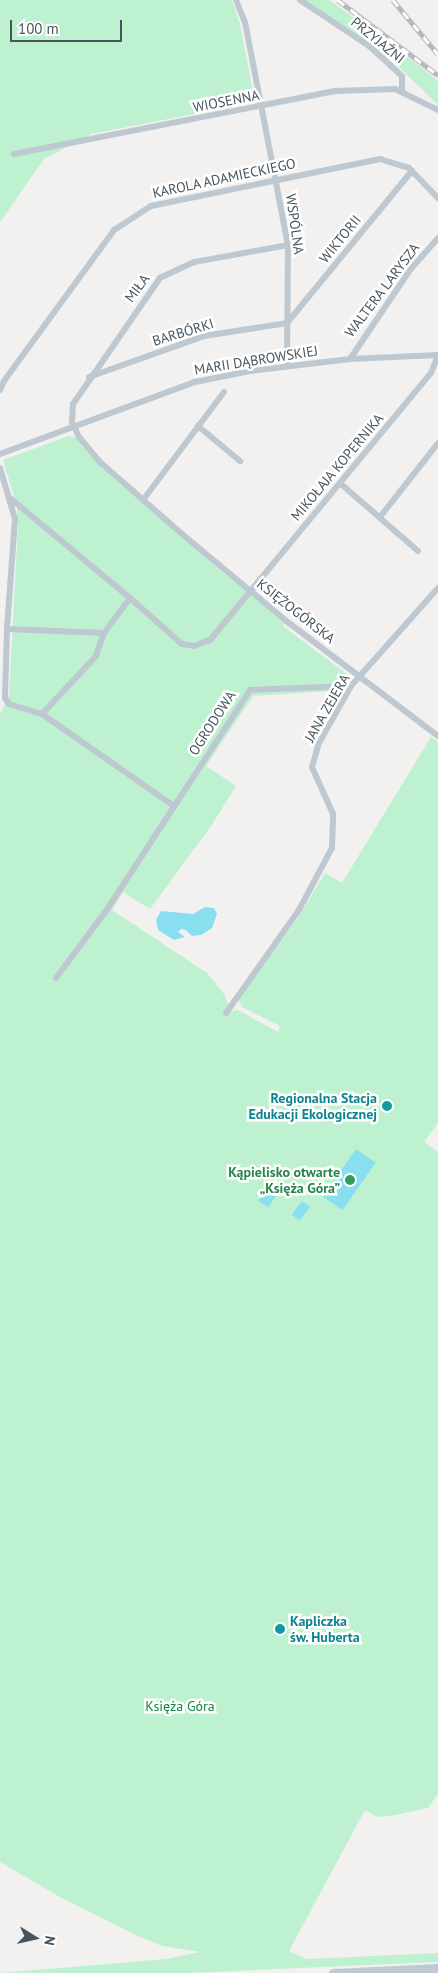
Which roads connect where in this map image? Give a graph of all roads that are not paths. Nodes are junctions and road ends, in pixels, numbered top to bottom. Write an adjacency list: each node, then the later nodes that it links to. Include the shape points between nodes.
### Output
1 (236, 0): 4 (street, WSPÓLNA, via 245,22)
2 (300, 0): 3 (street, PRZYJAŹNI, via 369,46 402,76)
3 (402, 91): 4 (street, WIOSENNA, via 374,88 335,91); 5 (street, WIOSENNA)
4 (262, 107): 6 (street, WIOSENNA); 8 (street, WSPÓLNA)
5 (438, 110)
6 (14, 154)
7 (412, 171): 8 (street, KAROLA ADAMIECKIEGO, via 393,161 380,159); 9 (street, KAROLA ADAMIECKIEGO); 12 (street, WIKTORII)
8 (276, 178): 11 (street, WSPÓLNA); 17 (street, KAROLA ADAMIECKIEGO, via 151,206 114,230)
9 (438, 198)
10 (438, 238): 14 (street, WALTERA LARYSZA, via 410,270)
11 (288, 245): 12 (street, WSPÓLNA); 16 (street, MIŁA, via 194,262 167,272 146,296)
12 (287, 323): 15 (street, WSPÓLNA); 16 (street, BARBÓRKI, via 204,336)
13 (438, 355): 14 (street, MARII DĄBROWSKIEJ); 25 (street, MIKOŁAJA KOPERNIKA, via 431,374)
14 (350, 359): 15 (street, MARII DĄBROWSKIEJ)
15 (287, 366): 20 (street, MARII DĄBROWSKIEJ, via 195,382)
16 (89, 377): 20 (street, MIŁA, via 72,404)
17 (0, 390)
18 (224, 392): 19 (street)
19 (198, 426): 23 (street); 27 (street)
20 (74, 427): 22 (street, MARII DĄBROWSKIEJ); 27 (street, KSIĘŻOGÓRSKA, via 101,463)
21 (438, 444): 28 (street)
22 (0, 454)
23 (240, 461)
24 (0, 468): 26 (street)
25 (341, 484): 28 (street); 31 (street, MIKOŁAJA KOPERNIKA)
26 (10, 498): 32 (street); 33 (street, via 15,519)
27 (143, 500): 31 (street, KSIĘŻOGÓRSKA)
28 (380, 517): 29 (street)
29 (418, 551)
30 (438, 588): 35 (street, JANA ZEJERA)
31 (249, 591): 32 (street, via 210,640 194,646 182,644); 35 (street, KSIĘŻOGÓRSKA)
32 (130, 598): 34 (street)
33 (7, 629): 34 (street); 37 (street, via 5,698 9,704)
34 (104, 633): 37 (street, via 96,656)
35 (360, 675): 36 (street, JANA ZEJERA); 38 (street, KSIĘŻOGÓRSKA)
36 (351, 686): 39 (street, OGRODOWA, via 250,690); 41 (street, JANA ZEJERA, via 320,743 312,767 333,814 335,831 330,855 299,910)
37 (42, 714): 39 (street)
38 (438, 736)
39 (174, 806): 40 (street, OGRODOWA, via 106,911)
40 (56, 978)
41 (226, 1013)
42 (438, 1968): 43 (main road)
43 (333, 1973)

